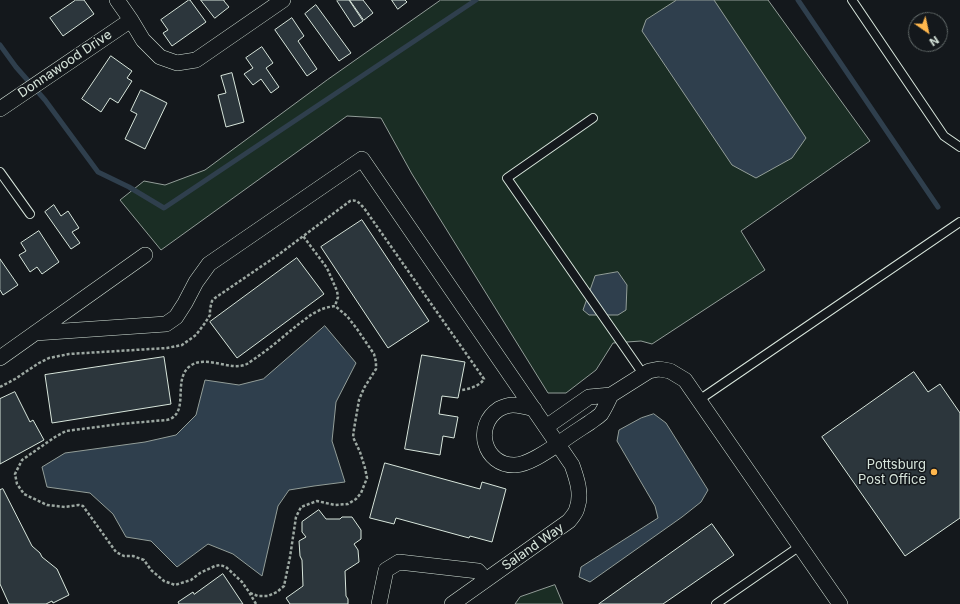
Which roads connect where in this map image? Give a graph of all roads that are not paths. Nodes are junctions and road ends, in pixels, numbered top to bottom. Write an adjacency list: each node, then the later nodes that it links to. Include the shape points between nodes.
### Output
1 (117, 0): 4 (street)
2 (283, 0): 4 (street, via 196,60 177,64 160,57 143,40)
3 (852, 0): 7 (lane, via 944,136)
4 (131, 20): 5 (street, Donnawood Drive)
5 (0, 108)
6 (593, 118): 14 (lane, via 507,178)
7 (960, 147)
8 (0, 172): 9 (lane)
9 (30, 214)
10 (960, 222): 16 (lane)
11 (145, 255): 12 (street)
12 (35, 333): 13 (street); 17 (street, Saland Way, via 166,324 176,317 209,264 362,159)
13 (0, 358)
14 (643, 374): 15 (street); 16 (street, via 659,369 670,371 685,380)
15 (611, 395): 18 (street, via 589,397); 19 (street, via 601,414)
16 (699, 400): 20 (street)
17 (534, 409): 18 (street, Saland Way); 19 (street, via 512,405 502,407 493,413 484,431 484,442 489,451 505,464 516,465 536,458)
18 (546, 427): 19 (street, Saland Way)
19 (558, 444): 21 (street, Saland Way, via 572,465 580,498 577,510 569,521)
20 (800, 546): 24 (lane); 25 (street)
21 (486, 580): 22 (street, via 478,571 399,562 386,570); 23 (street, Saland Way)
22 (379, 604)
23 (452, 604)
24 (716, 604)
25 (840, 604)

